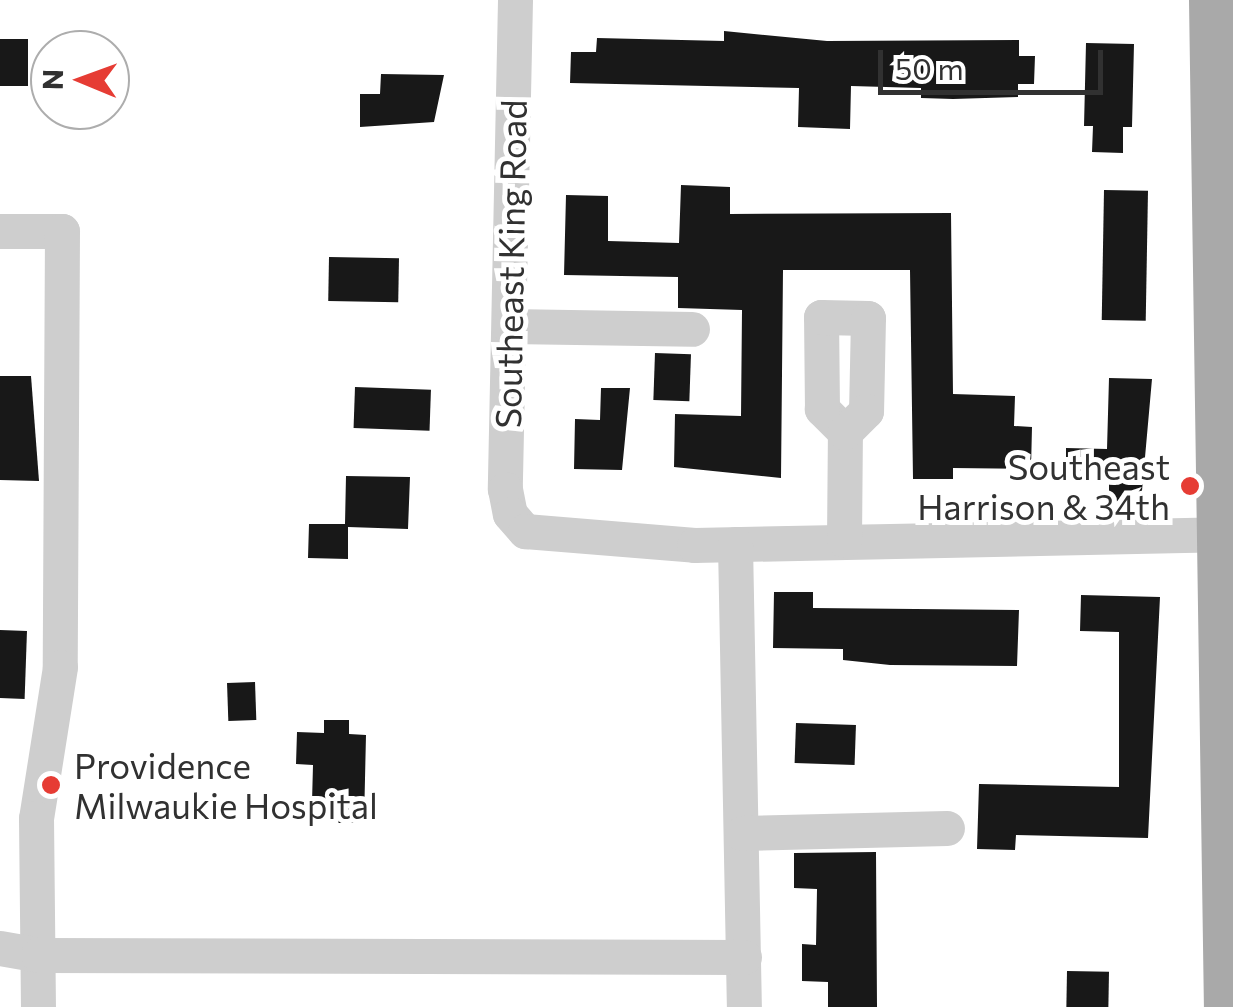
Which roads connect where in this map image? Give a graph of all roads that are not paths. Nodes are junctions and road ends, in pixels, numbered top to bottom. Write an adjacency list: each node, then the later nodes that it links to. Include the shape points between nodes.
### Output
1 (514, 0): 6 (street, Southeast King Road)
2 (1211, 0): 3 (main road)
3 (1222, 170): 5 (main road)
4 (0, 230): 16 (street, via 62,231 60,667 36,818)
5 (1223, 291): 9 (main road)
6 (509, 326): 7 (street); 11 (street, Southeast King Road, via 505,489 517,525 611,542)
7 (692, 329)
8 (845, 432): 10 (street)
9 (1224, 534): 10 (street); 15 (main road)
10 (844, 540): 11 (street)
11 (736, 544): 13 (street)
12 (947, 828): 13 (street)
13 (742, 832): 17 (street)
14 (0, 948): 16 (street)
15 (1229, 952): 20 (main road)
16 (38, 955): 17 (street); 18 (street)
17 (744, 958): 19 (street)
18 (38, 1007)
19 (744, 1007)
20 (1226, 1007)

